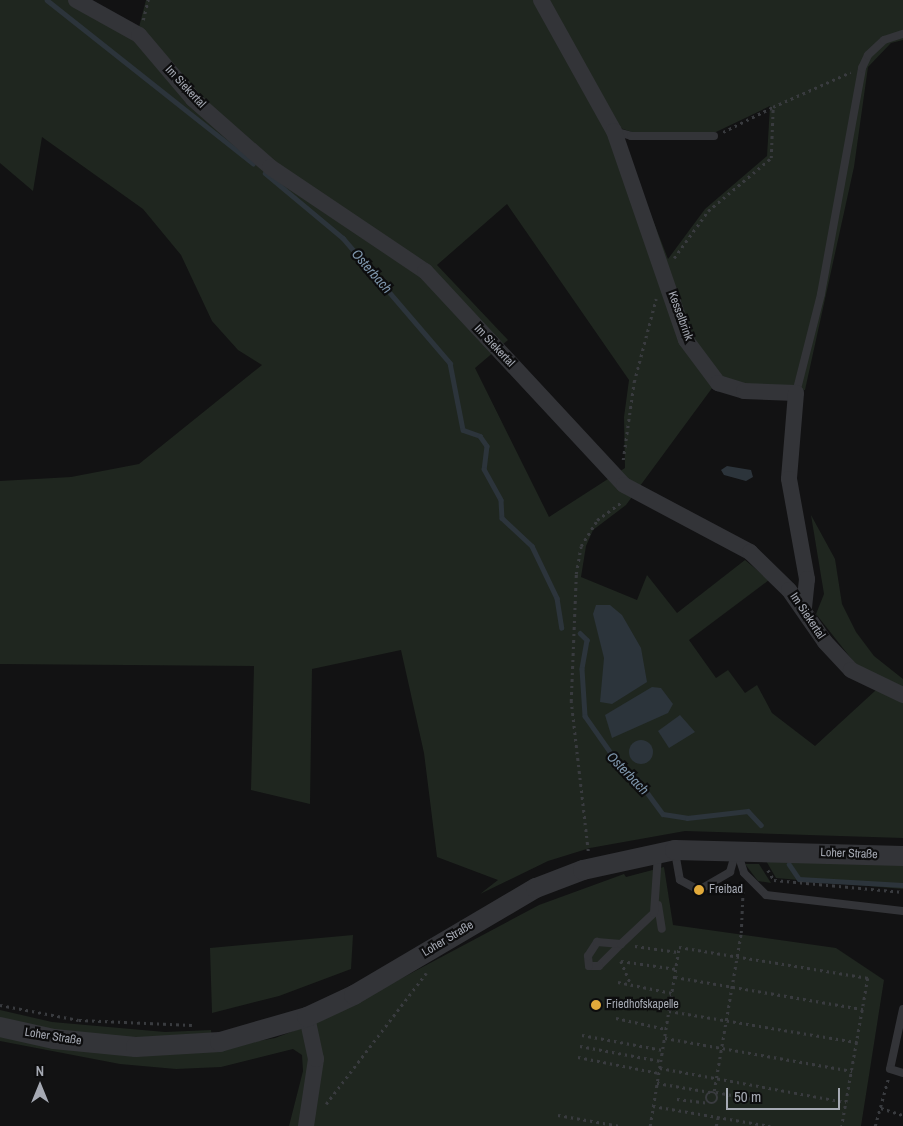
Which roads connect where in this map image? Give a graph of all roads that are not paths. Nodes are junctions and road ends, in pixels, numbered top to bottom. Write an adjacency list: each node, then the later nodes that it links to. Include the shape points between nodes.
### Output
1 (76, 0): 7 (street, Im Siekertal, via 139,35 193,99 270,167 425,271 624,486 750,552)
2 (541, 0): 4 (street, Kesselbrink)
3 (903, 34): 6 (lane, via 884,40 868,55 862,68 821,294)
4 (614, 131): 5 (lane, via 631,136); 6 (street, Kesselbrink, via 686,340 718,383 744,391)
5 (714, 136)
6 (796, 393): 7 (street, via 788,479 807,579)
7 (804, 609): 8 (street, Im Siekertal, via 829,648 851,670)
8 (903, 695)
9 (666, 852): 10 (street, Loher Straße); 10 (lane, via 680,880 699,890 730,872); 12 (lane); 17 (street, Loher Straße, via 584,870 536,888 354,995)
10 (737, 855): 11 (street, Loher Straße); 13 (lane, via 744,873 766,895)
11 (903, 856)
12 (656, 898): 14 (lane); 15 (lane, via 654,913)
13 (903, 911)
14 (662, 929)
15 (619, 946)
16 (903, 1009): 19 (lane, via 890,1069)
17 (307, 1017): 18 (street, Loher Straße, via 220,1042 136,1047 54,1039); 20 (street, via 316,1059)
18 (0, 1027)
19 (903, 1073)
20 (307, 1124)

